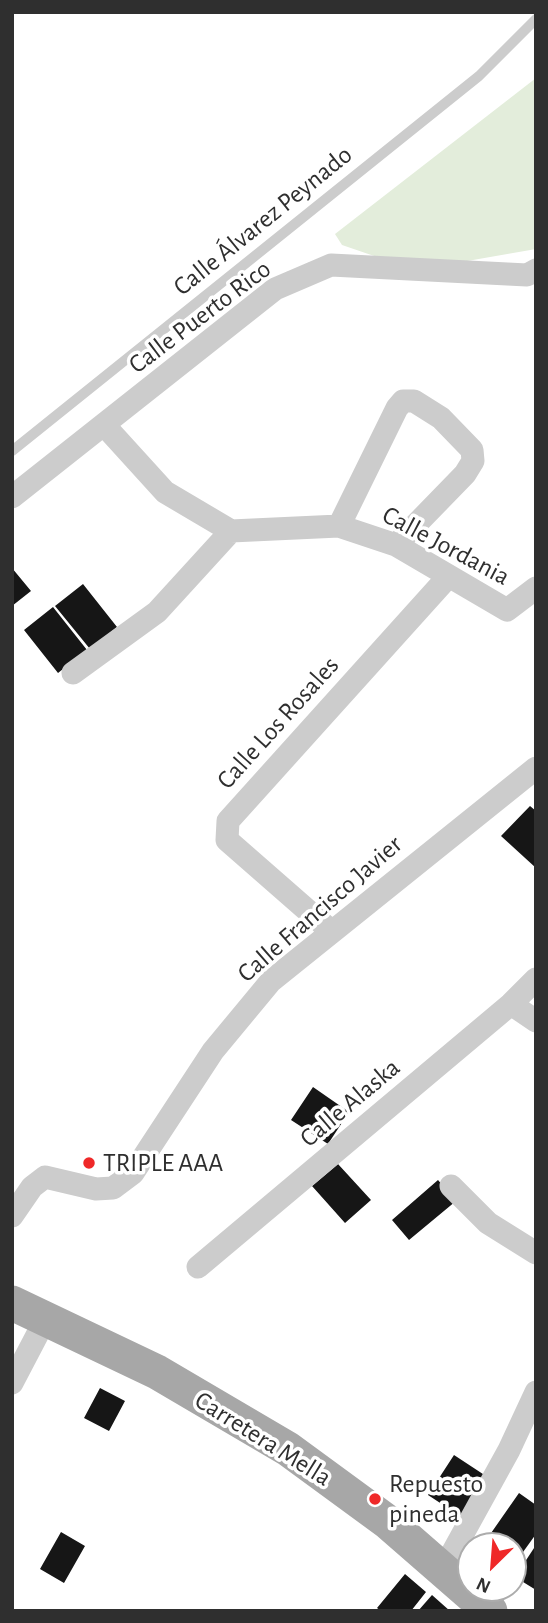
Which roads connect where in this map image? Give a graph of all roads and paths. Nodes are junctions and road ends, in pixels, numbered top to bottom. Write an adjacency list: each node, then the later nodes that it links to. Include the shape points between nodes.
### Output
1 (536, 19): 4 (lane, Calle Álvarez Peynado, via 479,76)
2 (533, 277): 3 (street, Calle Puerto Rico, via 331,265 275,289)
3 (105, 426): 5 (street, Calle Puerto Rico); 7 (street, via 165,492)
4 (12, 451)
5 (12, 497)
6 (339, 526): 7 (street, Calle Jordania); 8 (street, Calle Jordania); 8 (street, via 397,408 403,401 414,401 441,418 472,450 473,461)
7 (230, 531): 11 (street, via 157,612)
8 (396, 545): 9 (street, Calle Jordania)
9 (447, 578): 10 (street, Calle Jordania, via 507,610); 13 (street, Calle Los Rosales, via 228,821 225,830 228,841)
10 (536, 588)
11 (73, 673)
12 (536, 768): 13 (street, Calle Francisco Javier)
13 (331, 931): 18 (street, Calle Francisco Javier, via 271,981 213,1051 134,1173 113,1188 96,1189 45,1177)
14 (536, 979): 15 (street, Calle Alaska)
15 (511, 1004): 16 (street); 20 (street, Calle Alaska)
16 (536, 1021)
17 (452, 1186): 19 (street, via 488,1223)
18 (12, 1216)
19 (536, 1253)
20 (198, 1267)
21 (12, 1303): 22 (main road, Carretera Mella)
22 (45, 1320): 23 (street); 25 (main road, Carretera Mella, via 156,1372 288,1450)
23 (12, 1384)
24 (536, 1392): 25 (street)
25 (444, 1568): 26 (main road, Carretera Mella)
26 (490, 1611)

